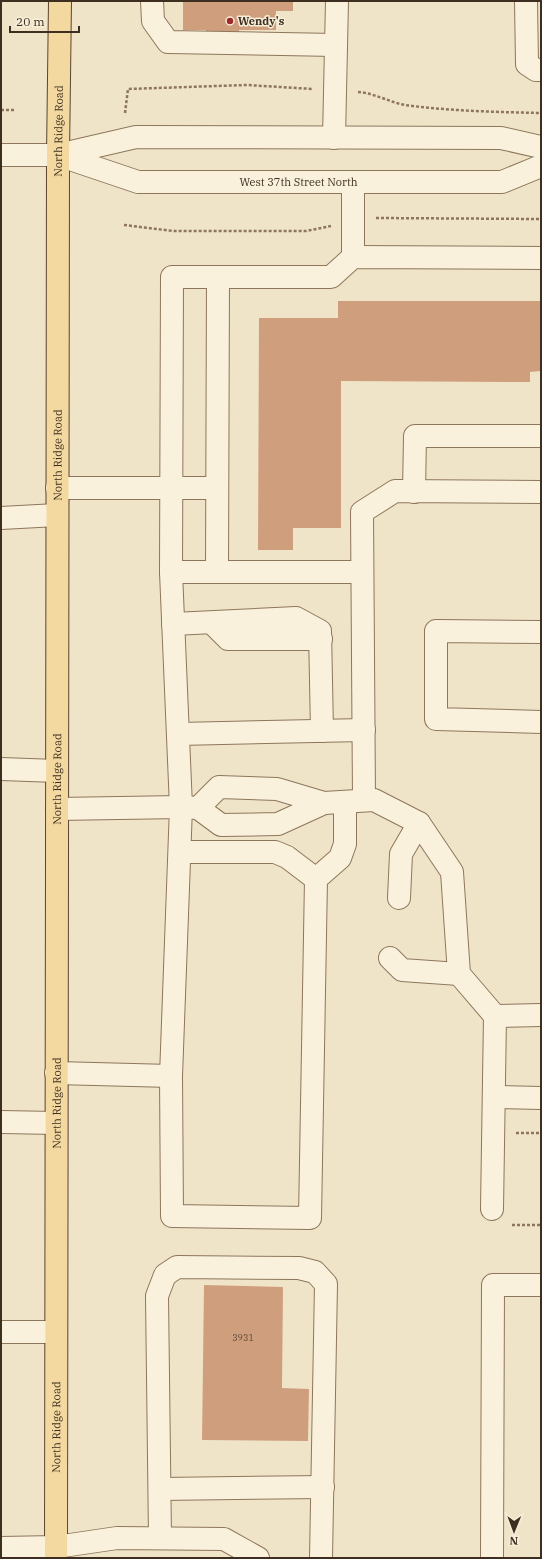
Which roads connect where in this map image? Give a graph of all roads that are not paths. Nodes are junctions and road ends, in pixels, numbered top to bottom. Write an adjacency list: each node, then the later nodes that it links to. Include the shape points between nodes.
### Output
1 (60, 1): 10 (main road, North Ridge Road)
2 (152, 1): 5 (street, via 153,21 168,42)
3 (337, 1): 5 (street)
4 (526, 1): 6 (street, via 527,64)
5 (336, 45): 7 (street)
6 (541, 70)
7 (334, 138): 8 (street, West 37th Street North, via 501,138); 10 (street, West 37th Street North, via 136,137)
8 (541, 147)
9 (1, 155): 10 (street, West 37th Street North)
10 (58, 155): 12 (street, West 37th Street North, via 138,182); 17 (main road, North Ridge Road)
11 (541, 166): 12 (street, West 37th Street North, via 502,182)
12 (353, 182): 13 (street)
13 (353, 257): 14 (street); 15 (street, via 331,277)
14 (541, 258)
15 (218, 277): 18 (street, via 172,277); 19 (street)
16 (541, 436): 20 (street, via 415,436)
17 (57, 488): 18 (street); 22 (main road, North Ridge Road)
18 (172, 488): 19 (street); 24 (street)
19 (217, 488): 25 (street)
20 (414, 492): 21 (street); 26 (street, via 395,491 362,512)
21 (541, 492)
22 (57, 515): 23 (street); 34 (main road, North Ridge Road)
23 (1, 518)
24 (171, 572): 25 (street); 27 (street)
25 (217, 572): 26 (street)
26 (362, 572): 30 (street)
27 (173, 624): 31 (street, via 296,618 320,631); 32 (street)
28 (541, 632): 29 (street, via 436,631 436,719)
29 (541, 722)
30 (364, 730): 31 (street); 35 (street)
31 (322, 731): 32 (street)
32 (178, 734): 36 (street)
33 (1, 769): 34 (street)
34 (57, 771): 37 (main road, North Ridge Road)
35 (344, 802): 36 (street, via 277,789 219,787); 36 (street, via 278,824 221,825); 38 (street, via 374,800); 40 (street, via 345,844 340,858)
36 (190, 807): 37 (street); 39 (street)
37 (57, 809): 46 (main road, North Ridge Road)
38 (419, 824): 41 (street, via 401,854); 43 (street, via 452,872)
39 (180, 852): 40 (street, via 275,852 287,856); 47 (street)
40 (316, 879): 47 (street, via 310,1218 172,1216)
41 (399, 898)
42 (390, 958): 43 (street, via 402,970)
43 (459, 974): 44 (street)
44 (495, 1016): 45 (street); 48 (street)
45 (541, 1016)
46 (56, 1073): 47 (street); 51 (main road, North Ridge Road)
47 (171, 1076)
48 (494, 1097): 49 (street); 52 (street)
49 (541, 1098)
50 (1, 1122): 51 (street)
51 (56, 1123): 55 (main road, North Ridge Road)
52 (492, 1209)
53 (541, 1285): 64 (street, via 493,1285)
54 (1, 1332): 55 (street)
55 (56, 1332): 60 (main road, North Ridge Road)
56 (323, 1487): 57 (street); 57 (street, via 326,1284 316,1272 299,1268 177,1267 165,1275 157,1296); 63 (street)
57 (160, 1489): 58 (street)
58 (160, 1538): 60 (street, via 117,1538); 62 (street, via 224,1539)
59 (1, 1548): 60 (street)
60 (56, 1552): 61 (street)
61 (83, 1558)
62 (258, 1558)
63 (322, 1558)
64 (492, 1558)

